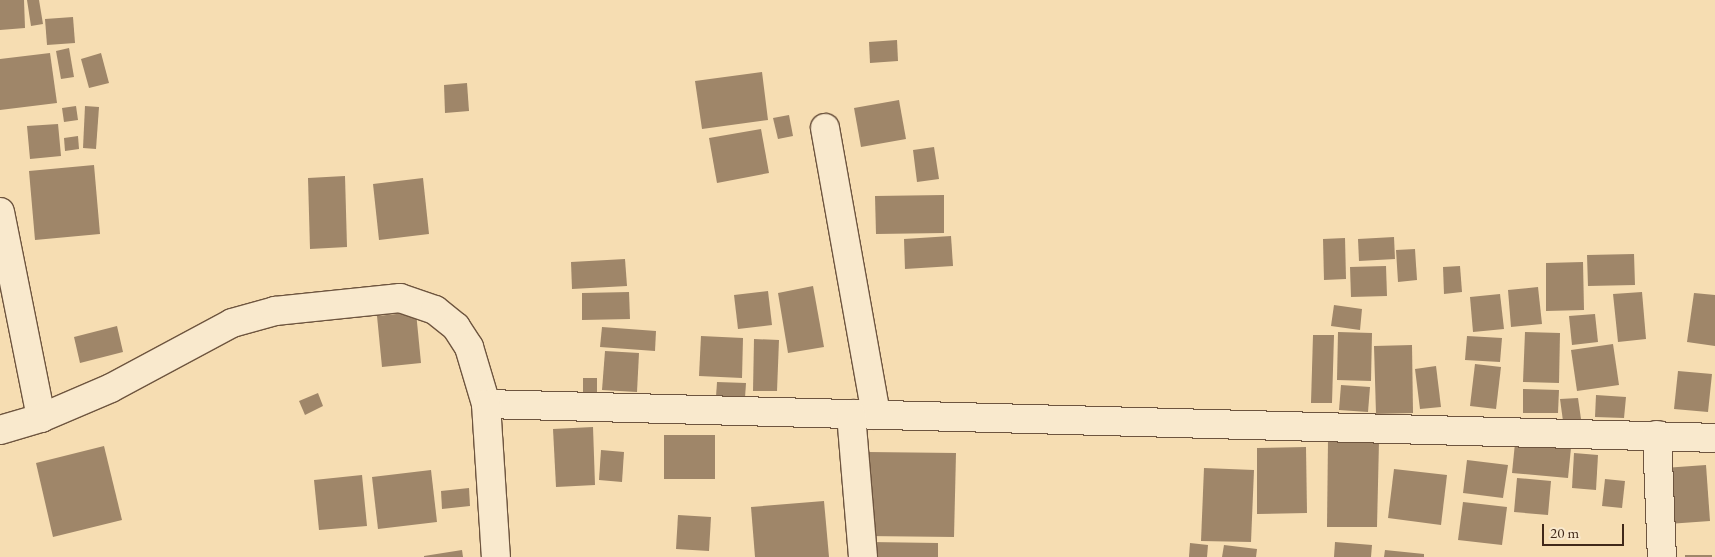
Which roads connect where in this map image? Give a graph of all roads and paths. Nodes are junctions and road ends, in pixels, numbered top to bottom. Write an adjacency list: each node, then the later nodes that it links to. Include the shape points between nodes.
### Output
1 (825, 128): 4 (street)
2 (0, 212): 5 (street)
3 (486, 404): 4 (street); 5 (street, via 469,347 456,327 435,310 400,298 276,311 232,323 110,388); 9 (street)
4 (864, 414): 7 (street); 10 (street)
5 (41, 418): 6 (street)
6 (0, 430)
7 (1657, 435): 8 (street); 11 (street)
8 (1715, 438)
9 (496, 557)
10 (863, 557)
11 (1662, 557)

